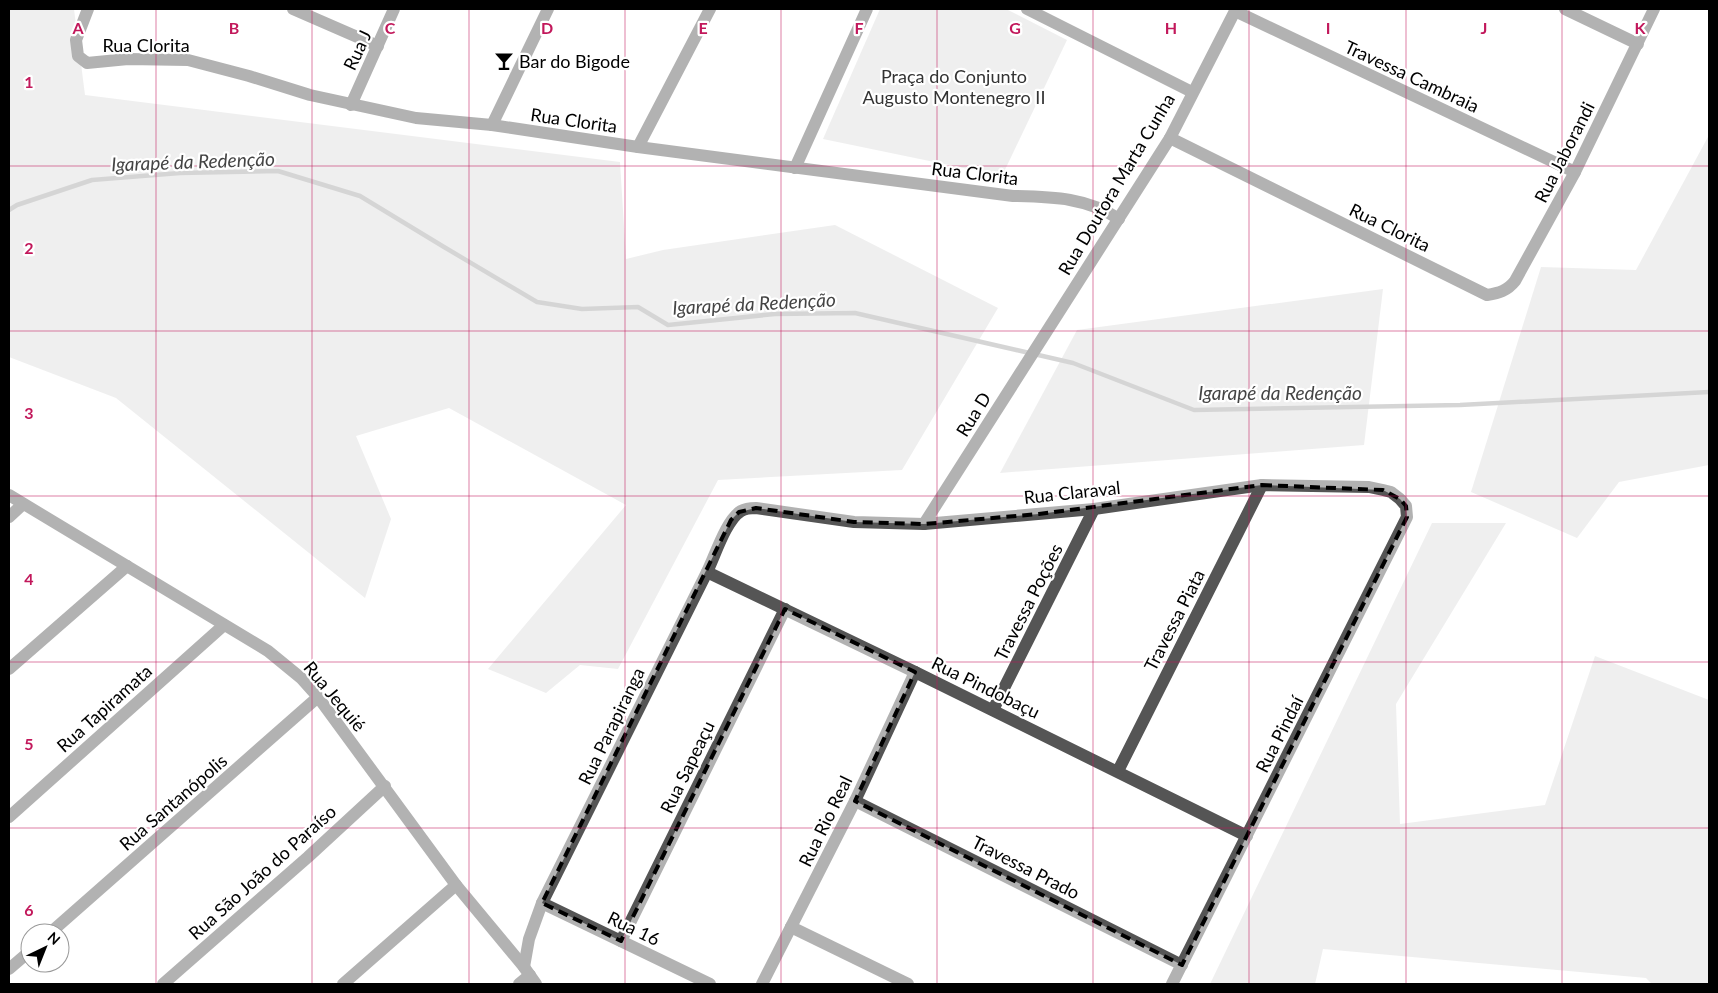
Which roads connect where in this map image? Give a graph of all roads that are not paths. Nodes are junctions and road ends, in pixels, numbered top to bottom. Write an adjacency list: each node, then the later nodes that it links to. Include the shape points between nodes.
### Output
1 (88, 9): 14 (street, Rua Clorita, via 76,40 78,56 87,63 128,59 188,60)
2 (293, 9): 12 (street)
3 (394, 9): 12 (street, Rua J)
4 (548, 9): 15 (street)
5 (710, 9): 17 (street)
6 (867, 9): 18 (street)
7 (1027, 9): 13 (street)
8 (1566, 9): 11 (street)
9 (1654, 9): 11 (street, Rua Jaborandi)
10 (1235, 10): 13 (street, Rua Doutora Marta Cunha); 19 (street, Travessa Cambraia)
11 (1638, 44): 19 (street, Rua Jaborandi)
12 (378, 46): 14 (street, Rua J)
13 (1192, 92): 16 (street, Rua Doutora Marta Cunha)
14 (351, 105): 15 (street, Rua Clorita, via 416,118)
15 (492, 126): 17 (street, Rua Clorita)
16 (1170, 138): 20 (street, Rua Doutora Marta Cunha); 21 (street, Rua Clorita)
17 (638, 147): 18 (street, Rua Clorita)
18 (795, 168): 20 (street, Rua Clorita, via 1013,196 1069,199 1093,205)
19 (1575, 172): 21 (street, Rua Jaborandi, via 1510,288)
20 (1119, 219): 22 (street, Rua Doutora Marta Cunha)
21 (1487, 295)
22 (1051, 323): 30 (street, Rua D)
23 (1262, 485): 25 (street, Rua Claraval, via 1369,487 1391,492); 28 (street, Rua Claraval); 39 (street, Travessa Piata)
24 (9, 495): 26 (street, Rua Jequié)
25 (1400, 499): 43 (street, Rua Pindaí, via 1406,506 1407,517)
26 (23, 504): 29 (street); 31 (street, Rua Jequié)
27 (746, 509): 30 (street, Rua Claraval, via 854,522); 32 (street, Rua Parapiranga, via 731,520)
28 (1094, 509): 30 (street, Rua Claraval); 38 (street, Travessa Poções)
29 (9, 517)
30 (924, 524)
31 (127, 566): 34 (street, Rua Jequié); 35 (street)
32 (707, 572): 33 (street, Rua Pindobaçu); 45 (street, Rua Parapiranga)
33 (785, 608): 36 (street, Rua Pindobaçu); 48 (street, Rua Sapeaçu)
34 (224, 625): 37 (street, Rua Jequié, via 268,651 302,678); 42 (street, Rua Tapiramata)
35 (9, 670)
36 (916, 672): 38 (street, Rua Pindobaçu); 41 (street, Rua Rio Real)
37 (318, 697): 40 (street, Rua Jequié); 46 (street, Rua Santanópolis)
38 (993, 710): 39 (street, Rua Pindobaçu)
39 (1118, 772): 43 (street, Rua Pindobaçu)
40 (384, 786): 44 (street, Rua Jequié); 53 (street, Rua São João do Paraíso)
41 (855, 801): 47 (street, Rua Rio Real); 50 (street, Travessa Prado)
42 (9, 817)
43 (1247, 836): 50 (street, Rua Pindaí)
44 (456, 885): 52 (street, Rua Jequié); 54 (street)
45 (542, 904): 48 (street, Rua 16); 52 (street, Rua Parapiranga, via 529,939)
46 (61, 923)
47 (791, 927): 57 (street, Rua Rio Real); 58 (street)
48 (621, 941): 56 (street, Rua 16)
49 (20, 960): 51 (street)
50 (1182, 965): 59 (street, Rua Pindaí)
51 (9, 969)
52 (530, 975): 55 (street)
53 (163, 984)
54 (343, 984)
55 (519, 984)
56 (710, 984)
57 (762, 984)
58 (908, 984)
59 (1172, 984)

